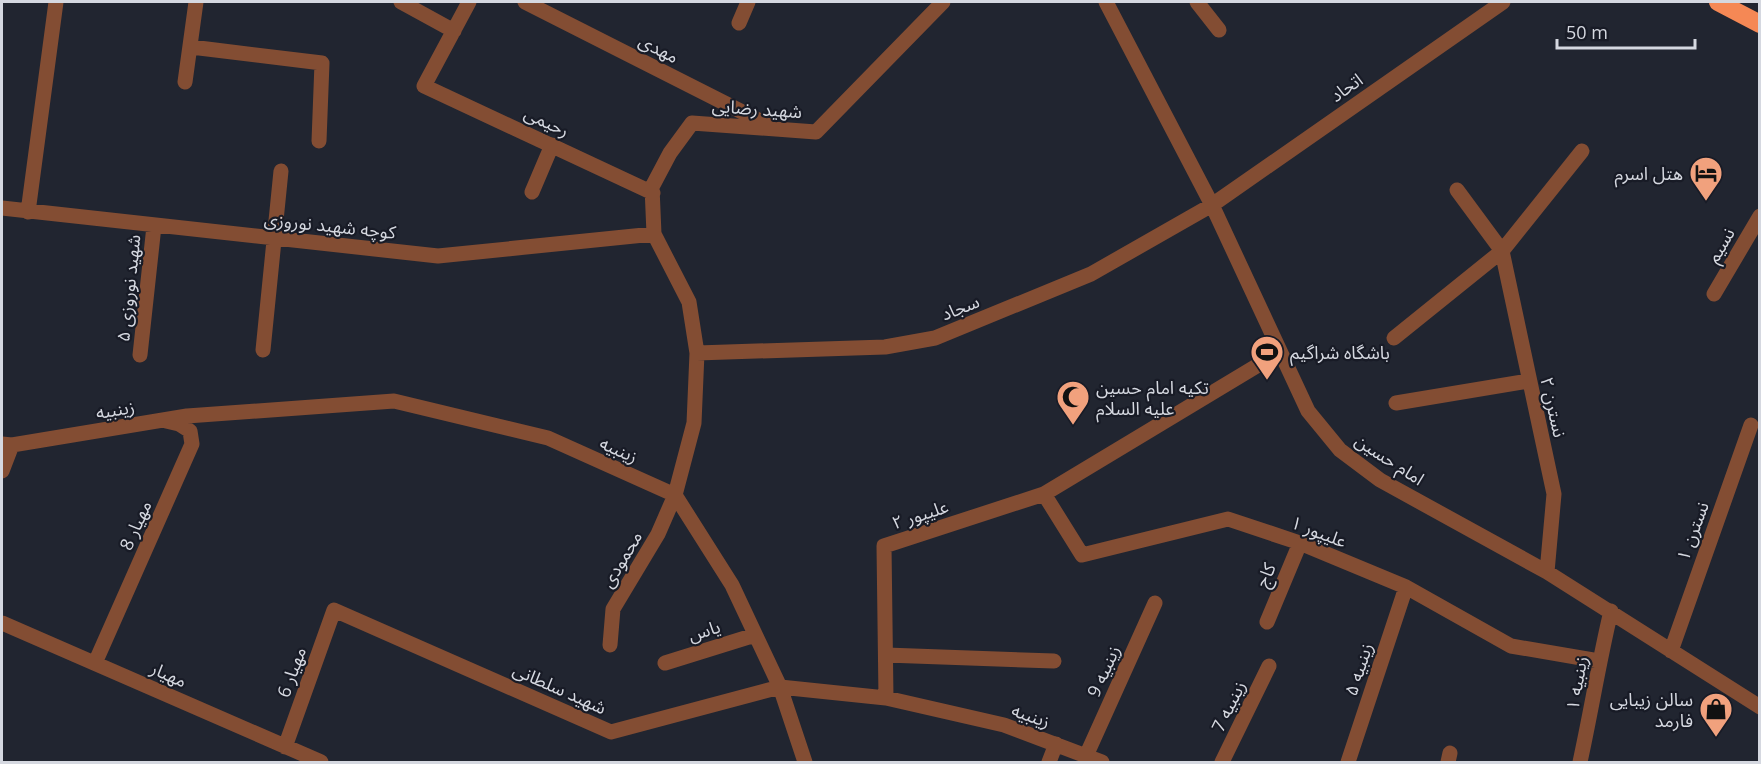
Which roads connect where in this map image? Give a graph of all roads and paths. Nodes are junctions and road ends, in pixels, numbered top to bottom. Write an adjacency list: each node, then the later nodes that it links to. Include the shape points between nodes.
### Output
1 (56, 2): 28 (street)
2 (196, 2): 16 (street)
3 (401, 2): 15 (street)
4 (469, 2): 15 (street)
5 (525, 2): 18 (street, مهدی)
6 (748, 2): 12 (street)
7 (944, 2): 18 (street, شهید رضایی, via 816,132)
8 (1106, 2): 26 (street, امام حسین)
9 (1197, 2): 14 (street)
10 (1503, 2): 26 (street, اتحاد)
11 (1718, 2): 13 (highway)
12 (738, 22)
13 (1760, 24)
14 (1219, 30)
15 (454, 31): 20 (street, رحیمی, via 424,86)
16 (191, 47): 17 (street); 19 (street, via 322,63)
17 (185, 82)
18 (776, 129): 25 (street, شهید رضایی, via 692,123 670,153 652,187)
19 (320, 141)
20 (552, 145): 24 (street); 25 (street, رحیمی)
21 (1582, 151): 33 (street)
22 (281, 171): 32 (street)
23 (1457, 190): 33 (street)
24 (532, 192)
25 (653, 193): 31 (street, شهید رضایی)
26 (1212, 205): 37 (street, امام حسین); 38 (street, سجاد, via 1091,274 935,338 885,347)
27 (2, 208): 28 (street, کوچه شهید نوروزی)
28 (28, 212): 30 (street, کوچه شهید نوروزی)
29 (1760, 216): 34 (street, نسیم)
30 (154, 226): 32 (street, کوچه شهید نوروزی); 39 (street, شهید نوروزی ۵)
31 (654, 234): 32 (street, کوچه شهید نوروزی, via 438,256); 38 (street, شهید رضایی, via 689,302)
32 (274, 238): 36 (street)
33 (1502, 251): 35 (street); 40 (street, نسترن ۲)
34 (1714, 294)
35 (1394, 338)
36 (263, 350)
37 (1280, 352): 46 (street); 49 (street, امام حسین, via 1308,411 1340,450 1380,480)
38 (698, 353): 47 (street, شهید رضایی, via 694,423)
39 (140, 355)
40 (1528, 381): 41 (street); 49 (street, نسترن ۲, via 1554,494)
41 (1396, 403)
42 (161, 420): 44 (street, زینبیه); 47 (street, زینبیه, via 394,401 548,438); 62 (street, مهیار 8, via 190,431 192,444)
43 (1751, 425): 58 (street, نسترن ۱)
44 (7, 444): 45 (street)
45 (2, 471)
46 (1044, 494): 48 (street, علیپور ۱, via 1082,555 1228,519); 59 (street, علیپور ۲, via 884,546)
47 (675, 495): 56 (street, via 732,585); 57 (street, محمودی, via 658,534 613,609)
48 (1300, 543): 50 (street, علیپور ۱); 54 (street, کاج)
49 (1547, 572): 53 (street, امام حسین)
50 (1406, 587): 61 (street, علیپور ۱, via 1511,646); 76 (street, زینبیه ۵)
51 (1155, 603): 70 (street, زینبیه 9)
52 (334, 610): 65 (street, شهید سلطانی, via 611,732); 69 (street, مهیار 6)
53 (1611, 611): 58 (street, امام حسین); 61 (street, زینبیه ۱)
54 (1267, 622)
55 (2, 623): 62 (street, مهیار)
56 (755, 635): 63 (street, یاس); 65 (street)
57 (610, 645)
58 (1671, 651): 67 (street, امام حسین)
59 (886, 655): 60 (street); 66 (street, علیپور ۲)
60 (1054, 661)
61 (1599, 661): 77 (street, زینبیه ۱)
62 (95, 663): 69 (street, مهیار)
63 (665, 663)
64 (1269, 666): 75 (street, زینبیه 7)
65 (780, 687): 66 (street, زینبیه); 72 (street)
66 (886, 698): 68 (street, زینبیه, via 1004,725)
67 (1760, 707)
68 (1056, 744): 70 (street, زینبیه); 73 (street)
69 (285, 747): 71 (street, مهیار)
70 (1086, 756): 74 (street, زینبیه)
71 (321, 762)
72 (806, 762)
73 (1049, 762)
74 (1102, 762)
75 (1222, 762)
76 (1348, 762)
77 (1580, 762)

